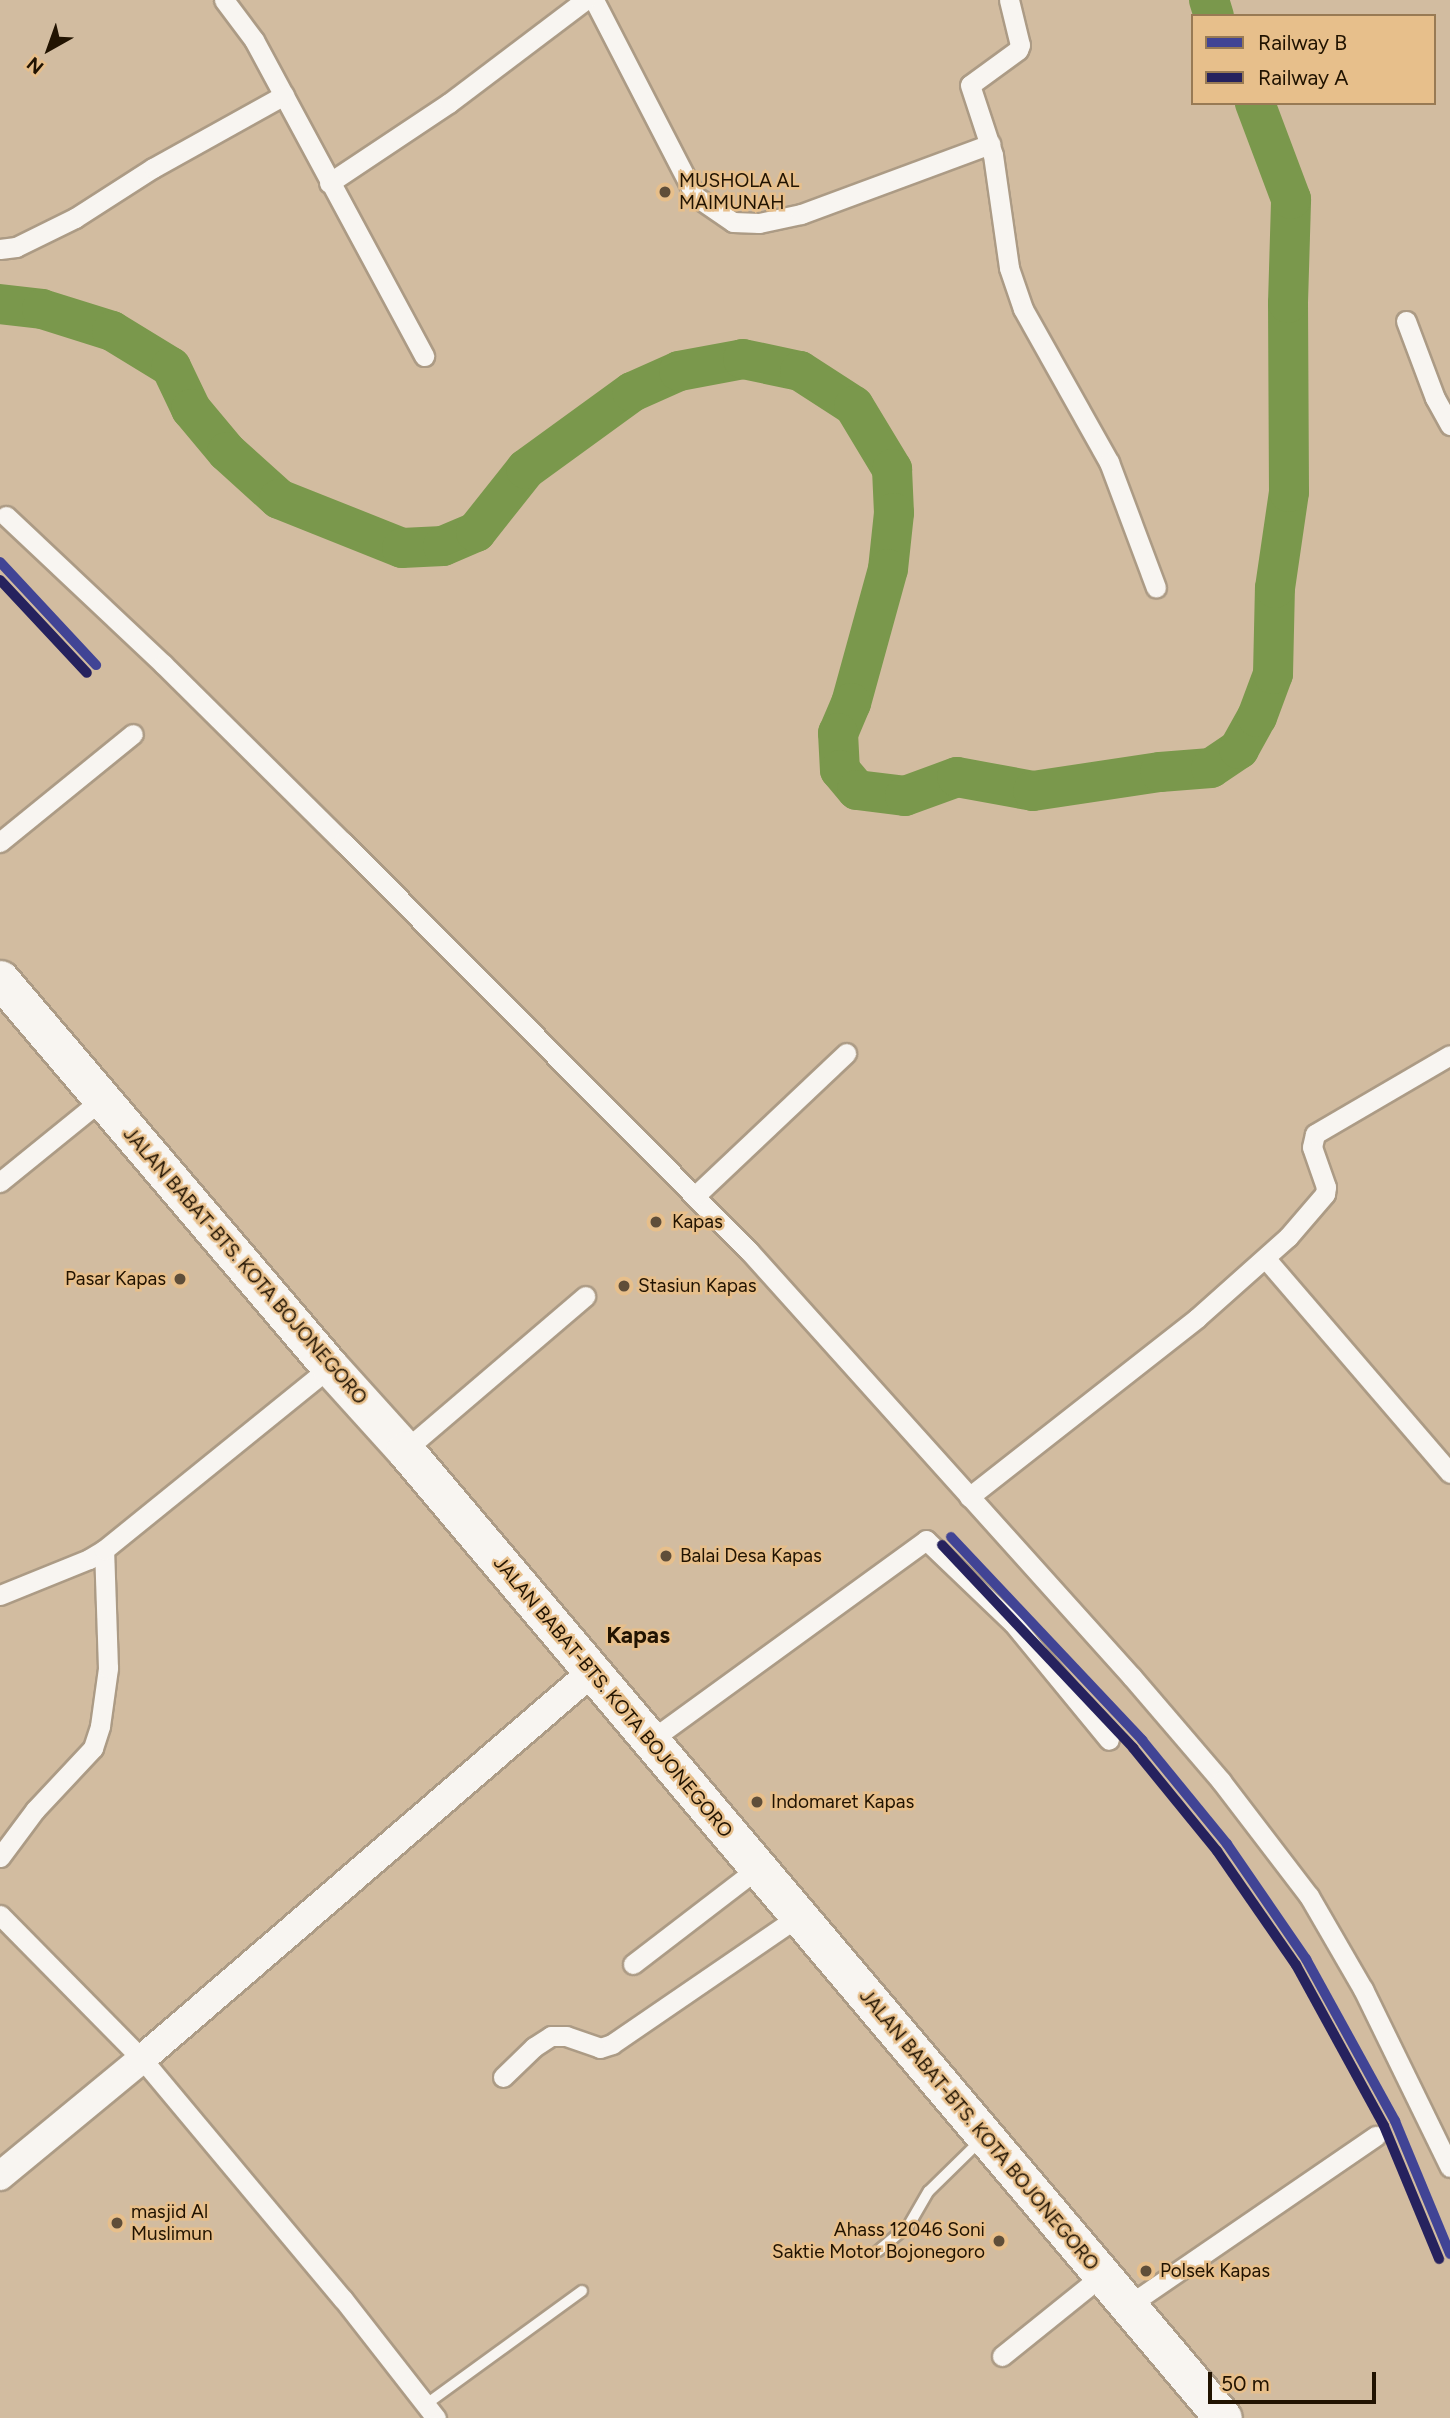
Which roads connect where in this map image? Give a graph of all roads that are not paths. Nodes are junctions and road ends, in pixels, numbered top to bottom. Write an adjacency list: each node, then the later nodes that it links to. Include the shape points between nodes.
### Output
1 (224, 0): 5 (street, via 254,40)
2 (585, 0): 7 (street, via 449,103)
3 (594, 0): 6 (street, via 695,196 733,222 759,223 801,214)
4 (1009, 0): 6 (street, via 1018,50 971,85)
5 (284, 95): 7 (street); 8 (street, via 153,168 75,218 16,247)
6 (990, 144): 13 (street, via 1009,268 1023,309 1109,462)
7 (329, 183): 10 (street)
8 (0, 249)
9 (1406, 321): 11 (street)
10 (424, 356)
11 (1450, 425)
12 (6, 516): 21 (street, via 163,664)
13 (1156, 588)
14 (133, 734): 15 (street)
15 (0, 842)
16 (0, 979): 19 (highway, JALAN BABAT-BTS. KOTA BOJONEGORO)
17 (846, 1053): 21 (street)
18 (1450, 1055): 22 (street, via 1315,1135 1312,1147 1326,1187 1322,1199)
19 (101, 1100): 20 (street); 24 (highway, JALAN BABAT-BTS. KOTA BOJONEGORO)
20 (0, 1182)
21 (695, 1196): 27 (street, via 796,1300)
22 (1266, 1259): 26 (street); 27 (street, via 1187,1327)
23 (584, 1296): 25 (street)
24 (330, 1367): 25 (highway, JALAN BABAT-BTS. KOTA BOJONEGORO); 28 (street)
25 (405, 1450): 30 (highway, JALAN BABAT-BTS. KOTA BOJONEGORO)
26 (1450, 1474)
27 (969, 1497): 42 (street, via 1222,1781 1309,1896 1363,1989)
28 (104, 1550): 29 (street); 33 (street, via 107,1668 93,1748 43,1800)
29 (0, 1595)
30 (592, 1672): 31 (highway, JALAN BABAT-BTS. KOTA BOJONEGORO); 38 (street)
31 (651, 1740): 32 (street, via 926,1540 1013,1623); 34 (highway, JALAN BABAT-BTS. KOTA BOJONEGORO)
32 (1109, 1740)
33 (0, 1857)
34 (758, 1868): 36 (highway, JALAN BABAT-BTS. KOTA BOJONEGORO); 37 (street)
35 (0, 1915): 38 (street)
36 (799, 1916): 39 (street, via 612,2044 600,2049 566,2036 551,2036); 41 (highway, JALAN BABAT-BTS. KOTA BOJONEGORO)
37 (633, 1964)
38 (142, 2059): 43 (street); 49 (street)
39 (503, 2077)
40 (1376, 2136): 47 (street)
41 (985, 2137): 44 (lane, via 929,2191 909,2225); 45 (highway, JALAN BABAT-BTS. KOTA BOJONEGORO)
42 (1450, 2167)
43 (0, 2176)
44 (878, 2251)
45 (1101, 2276): 47 (highway, JALAN BABAT-BTS. KOTA BOJONEGORO); 48 (street)
46 (582, 2291): 49 (lane)
47 (1126, 2307): 50 (highway, JALAN BABAT-BTS. KOTA BOJONEGORO)
48 (1002, 2356)
49 (430, 2411)
50 (1223, 2418)

